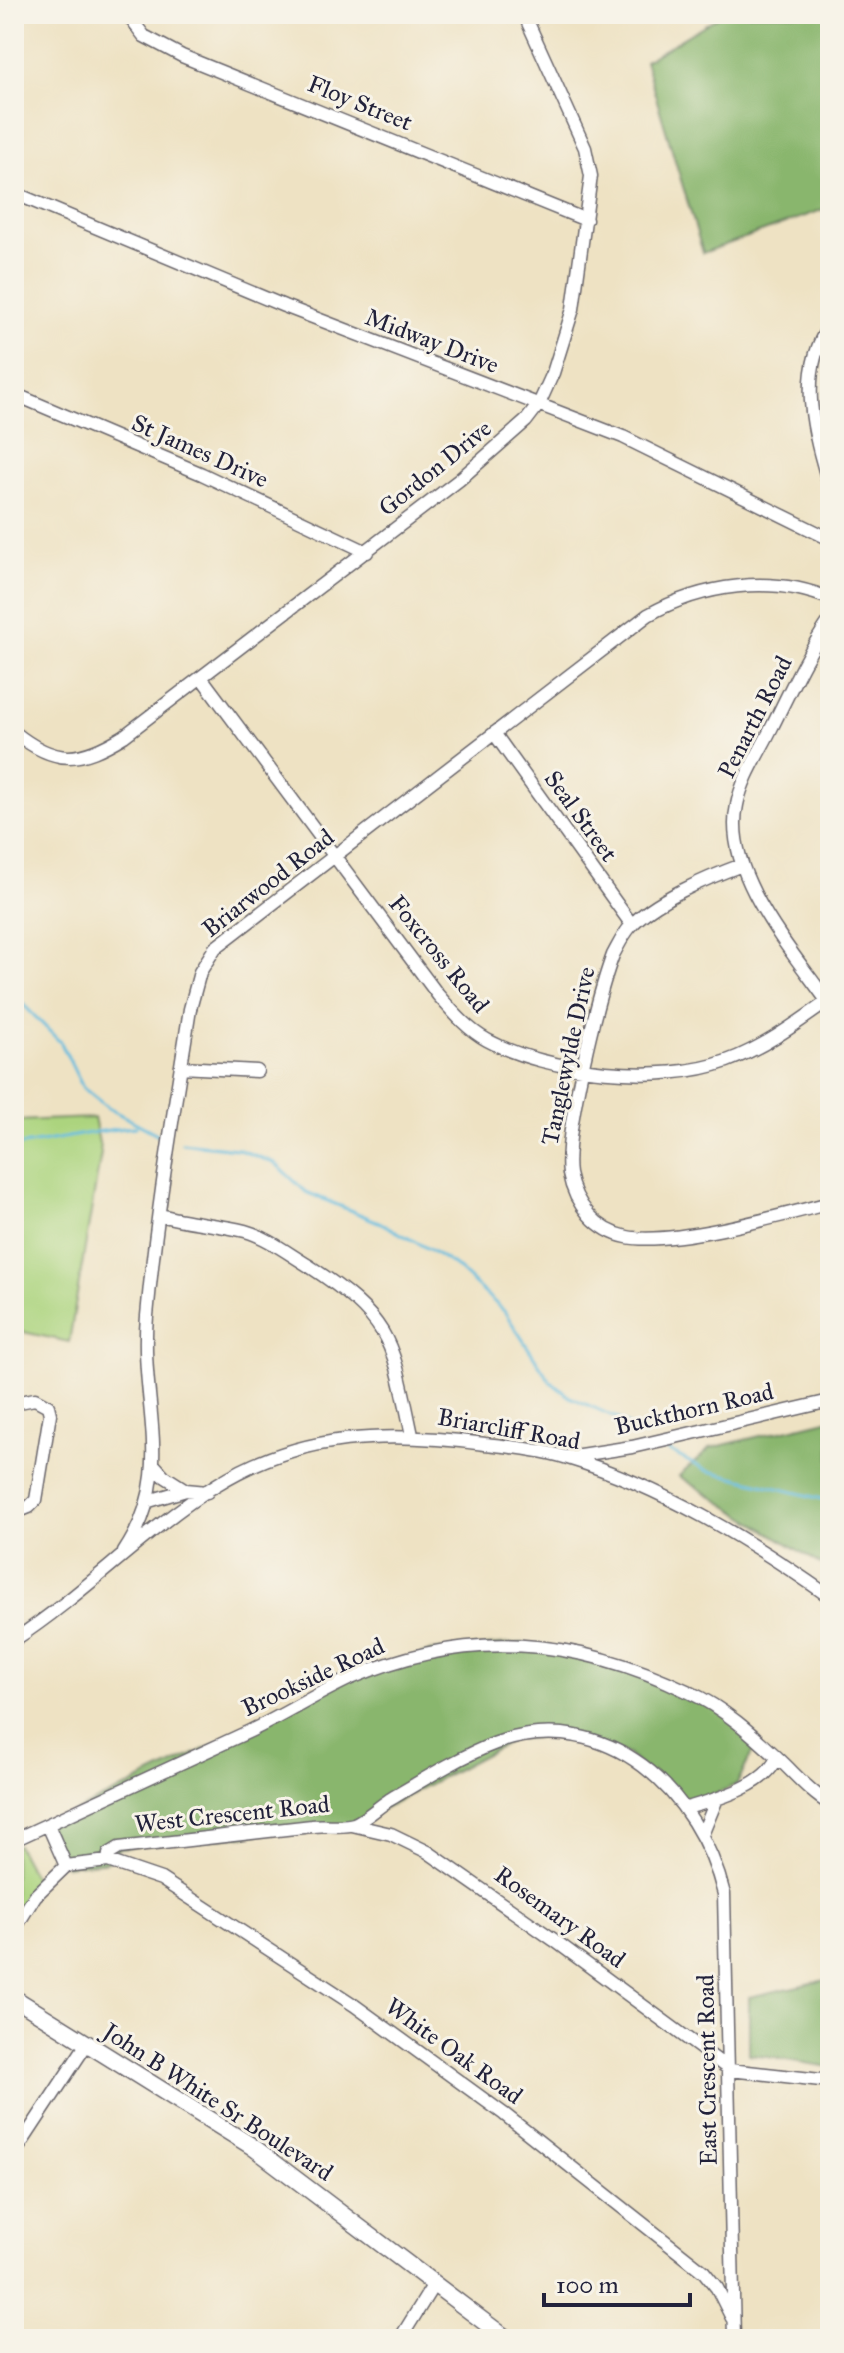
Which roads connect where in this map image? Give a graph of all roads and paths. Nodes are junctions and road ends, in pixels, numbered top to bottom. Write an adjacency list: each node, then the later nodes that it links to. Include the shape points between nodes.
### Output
1 (127, 14): 4 (street, Floy Street, via 144,36 182,56)
2 (524, 14): 4 (street, Gordon Drive, via 588,157)
3 (14, 193): 7 (street, Midway Drive, via 284,306)
4 (586, 220): 7 (street, Gordon Drive, via 570,320)
5 (830, 324): 8 (street, via 814,352 810,397)
6 (14, 394): 10 (street, St James Drive)
7 (539, 404): 9 (street, Midway Drive, via 683,464); 10 (street, Gordon Drive, via 459,480)
8 (830, 488)
9 (830, 539)
10 (367, 552): 13 (street, Gordon Drive)
11 (830, 599): 15 (street, Briarwood Road, via 791,588 743,586 669,603)
12 (830, 620): 17 (street, Penarth Road, via 789,690 736,805)
13 (201, 677): 14 (street, Gordon Drive, via 151,718 89,756 51,754); 16 (street, Foxcross Road)
14 (14, 732)
15 (494, 733): 16 (street, Briarwood Road); 18 (street, Seal Street)
16 (336, 858): 20 (street, Briarwood Road, via 224,941 206,961 192,996); 21 (street, Foxcross Road, via 461,1021 485,1039 528,1058)
17 (742, 865): 18 (street, Tanglewylde Drive, via 687,889); 19 (street, Penarth Road, via 758,900)
18 (632, 925): 21 (street, Tanglewylde Drive, via 607,972)
19 (829, 1003): 21 (street, Foxcross Road, via 754,1049 712,1066 653,1072)
20 (181, 1067): 22 (street); 24 (street, Briarwood Road)
21 (584, 1069): 23 (street, Tanglewylde Drive, via 568,1166 579,1201 605,1229 653,1239)
22 (257, 1071)
23 (830, 1203)
24 (160, 1215): 27 (street, via 254,1234 364,1307 389,1342); 29 (street, Briarwood Road, via 145,1338)
25 (830, 1401): 28 (street, Buckthorn Road)
26 (14, 1403): 34 (street, via 35,1399 48,1406 50,1414 38,1495 29,1507)
27 (412, 1435): 28 (street, Briarcliff Road); 31 (street, Briarcliff Road, via 336,1439 295,1448)
28 (567, 1457): 36 (street, Briarcliff Road, via 699,1515)
29 (155, 1466): 30 (street); 32 (street, Briarwood Road)
30 (186, 1490): 31 (street); 32 (street)
31 (207, 1492): 33 (street, Briarcliff Road)
32 (149, 1501): 33 (street); 35 (street, Briarwood Road)
33 (181, 1511): 35 (street, Briarcliff Road)
34 (14, 1513)
35 (124, 1552): 37 (street, Briarcliff Road, via 74,1598)
36 (830, 1597)
37 (14, 1640)
38 (777, 1757): 39 (street); 40 (street, Brookside Road); 44 (street, Brookside Road, via 715,1705 634,1669 522,1643 472,1644 432,1651 349,1679)
39 (766, 1776): 40 (street); 41 (street)
40 (800, 1779): 42 (street)
41 (716, 1801): 43 (street); 46 (street)
42 (830, 1804)
43 (687, 1808): 45 (street, West Crescent Road, via 627,1754 597,1742 550,1736 494,1744); 46 (street, East Crescent Road)
44 (48, 1825): 47 (street, Brookside Road); 49 (street)
45 (352, 1825): 48 (street, West Crescent Road, via 119,1848); 55 (street, Rosemary Road, via 391,1834 428,1852)
46 (702, 1835): 55 (street, East Crescent Road, via 724,1894)
47 (14, 1840)
48 (108, 1861): 49 (street, West Crescent Road); 59 (street, White Oak Road, via 161,1879 354,2005 504,2114 704,2272)
49 (66, 1866): 50 (street, via 35,1896)
50 (14, 1930)
51 (14, 1963): 52 (street)
52 (14, 1970)
53 (14, 1998): 54 (main road, John B White Sr Boulevard)
54 (86, 2045): 57 (street); 58 (main road, John B White Sr Boulevard, via 253,2147)
55 (730, 2070): 56 (street); 59 (street, East Crescent Road)
56 (830, 2081)
57 (14, 2154)
58 (434, 2284): 60 (street); 61 (main road, John B White Sr Boulevard)
59 (734, 2325): 62 (street, East Crescent Road)
60 (400, 2339)
61 (507, 2339)
62 (734, 2339)

